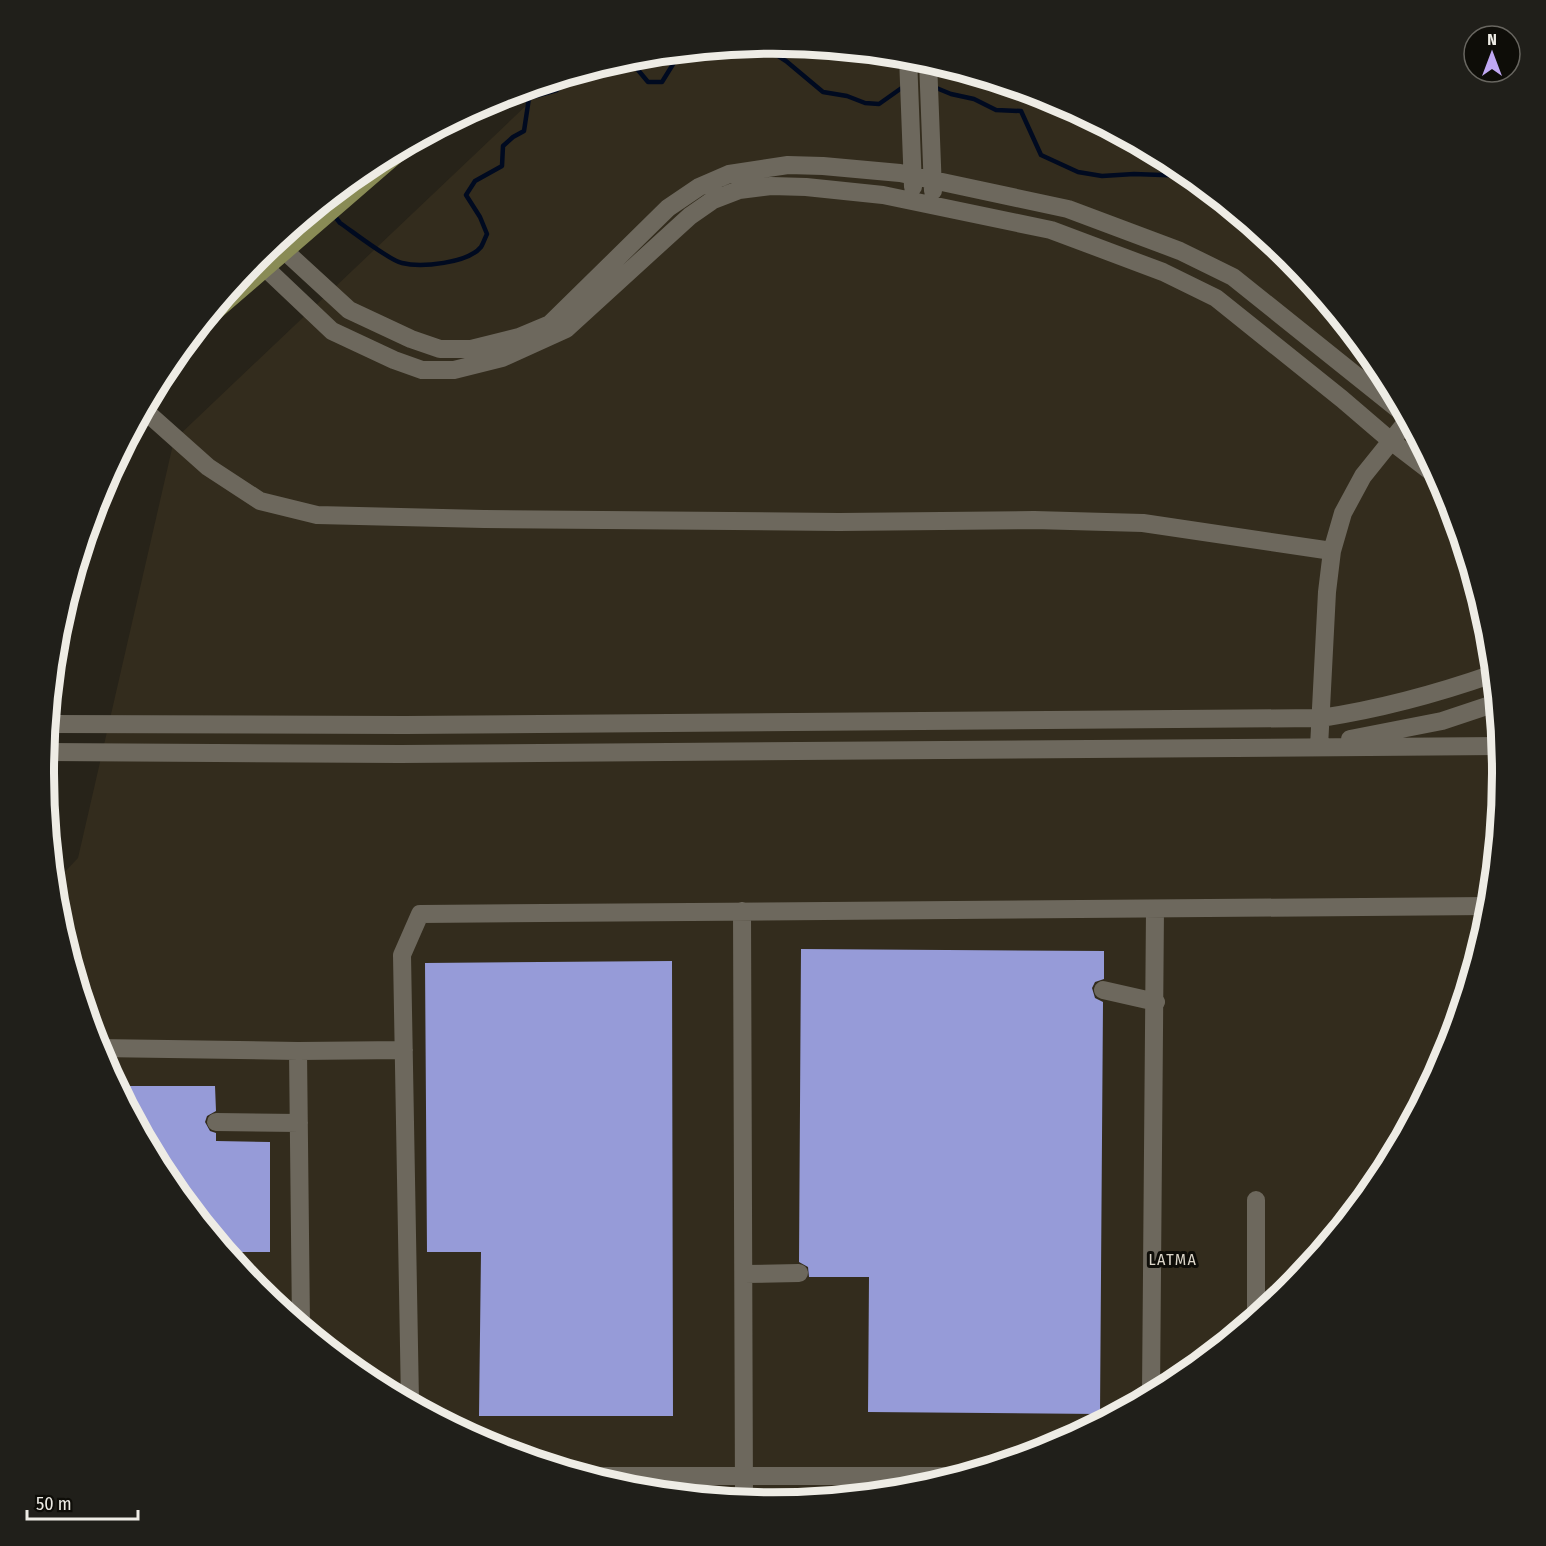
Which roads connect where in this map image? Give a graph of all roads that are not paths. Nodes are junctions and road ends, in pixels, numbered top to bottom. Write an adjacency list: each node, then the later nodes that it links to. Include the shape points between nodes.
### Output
1 (908, 67): 3 (street)
2 (928, 71): 4 (street)
3 (912, 176): 4 (street); 6 (street); 9 (street, via 824,165 788,165 729,174 699,187 668,208 550,324 519,337 471,349 440,349 349,310)
4 (933, 180): 7 (street); 11 (street, via 1068,209 1180,251 1233,277)
5 (364, 182): 8 (main road)
6 (913, 201): 7 (street); 10 (street, via 806,187 739,190 713,200 690,216 566,329 502,358 454,370 422,370 332,331)
7 (933, 206): 14 (street, via 1050,230 1163,272 1216,298)
8 (294, 237)
9 (282, 248)
10 (264, 266)
11 (1388, 401)
12 (149, 415): 16 (street, via 208,467 260,501 316,515 1143,523)
13 (1403, 427): 14 (street)
14 (1391, 441): 15 (street); 16 (street, via 1363,476 1343,513)
15 (1422, 465)
16 (1332, 551): 19 (street)
17 (1486, 677): 19 (street, via 1435,694)
18 (1488, 706): 22 (street, via 1442,721)
19 (1321, 718): 20 (street); 22 (street)
20 (56, 724)
21 (1491, 746): 22 (street)
22 (1319, 747): 23 (street, via 400,754)
23 (55, 752)
24 (1479, 906): 25 (street)
25 (1155, 909): 26 (street); 28 (street)
26 (742, 911): 30 (street, via 420,914 402,955); 36 (street)
27 (1103, 990): 28 (street)
28 (1156, 1002): 39 (street)
29 (109, 1048): 31 (street)
30 (404, 1050): 31 (street); 40 (street)
31 (298, 1051): 33 (street)
32 (216, 1122): 33 (street)
33 (298, 1123): 38 (street)
34 (1256, 1200): 37 (street)
35 (799, 1273): 36 (street)
36 (744, 1274): 42 (street)
37 (1256, 1305)
38 (301, 1315)
39 (1151, 1384)
40 (410, 1394)
41 (624, 1476): 42 (street)
42 (744, 1476): 43 (street); 44 (street)
43 (922, 1476)
44 (744, 1491)

